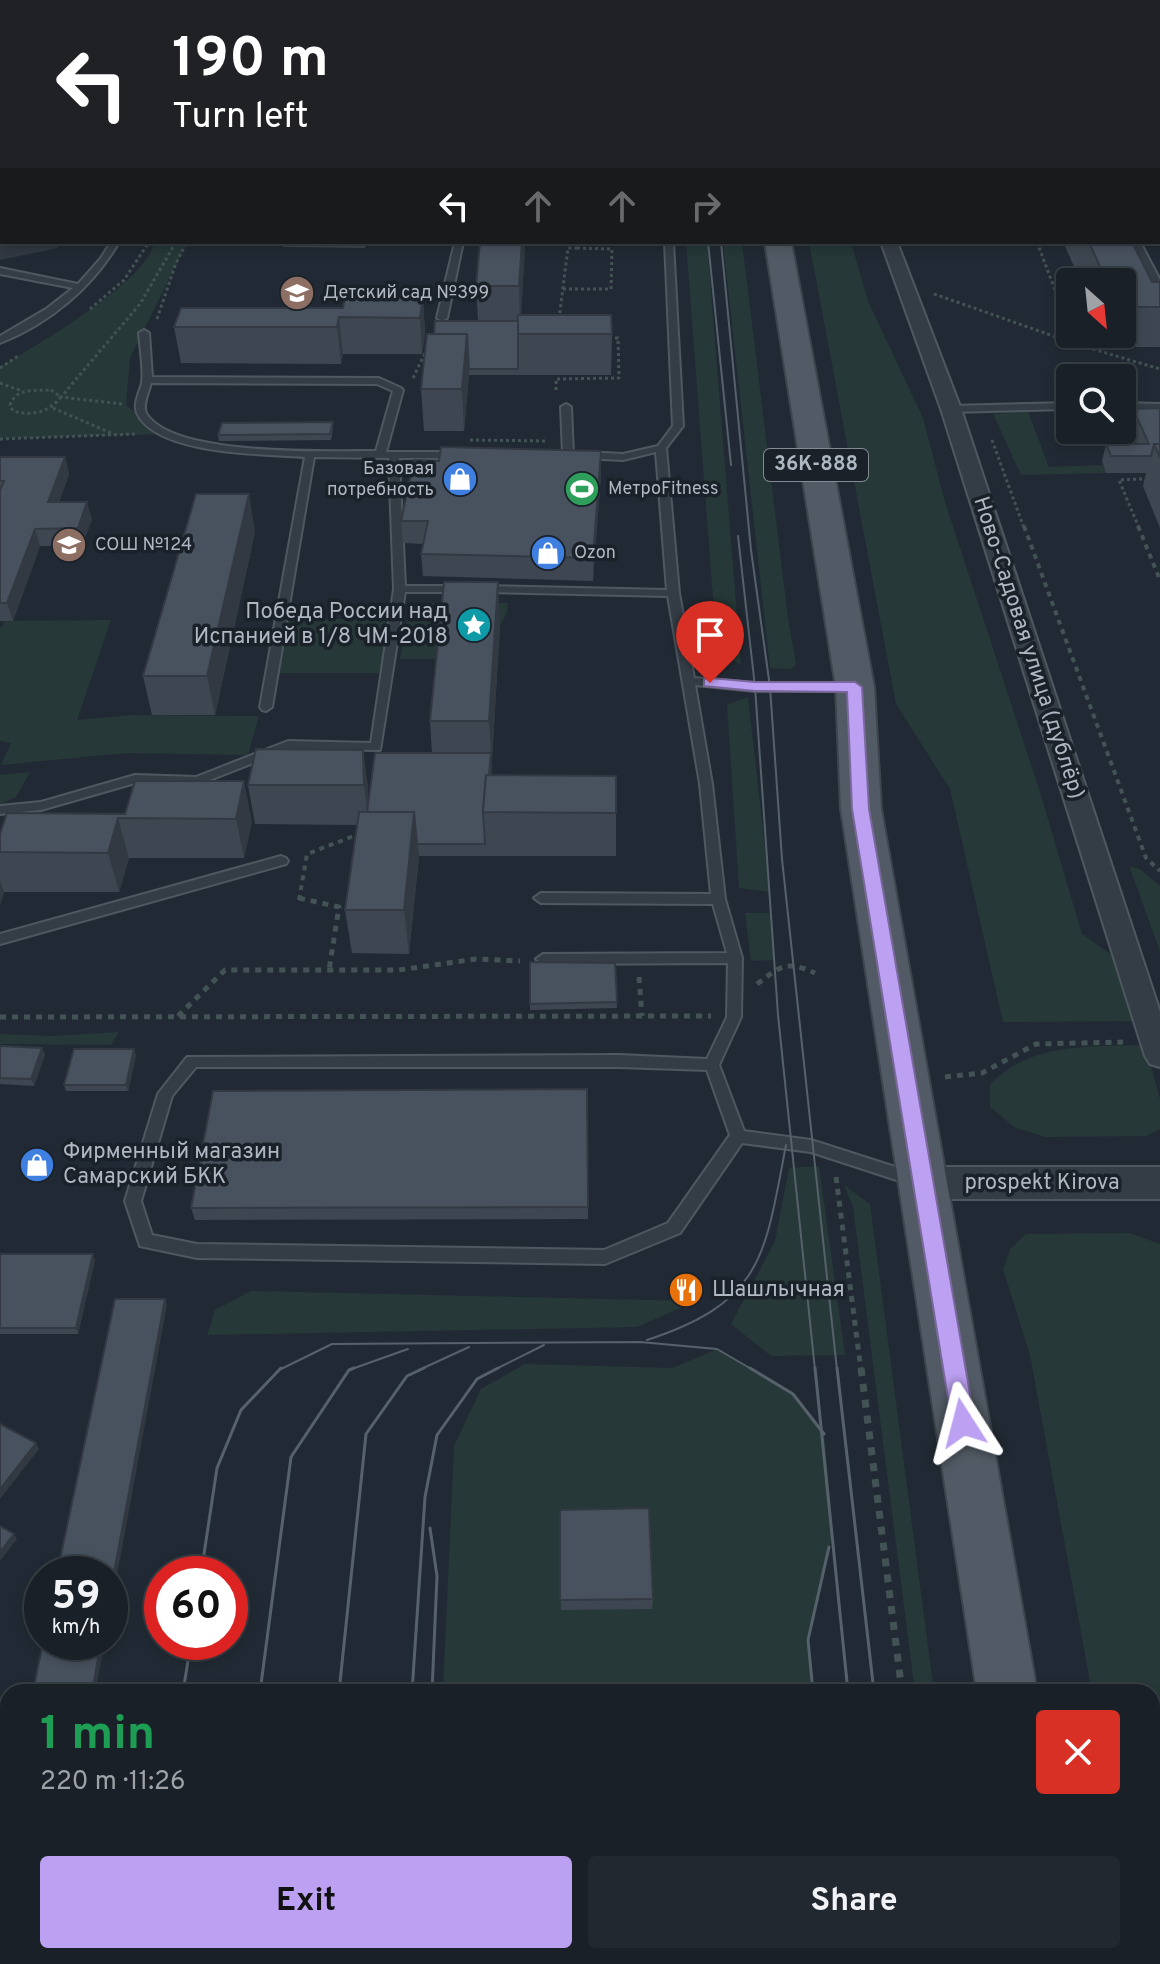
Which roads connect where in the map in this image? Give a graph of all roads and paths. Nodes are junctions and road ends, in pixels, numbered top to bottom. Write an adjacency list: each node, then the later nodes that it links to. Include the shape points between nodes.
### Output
1 (114, 244): 14 (lane)
2 (175, 244): 33 (path, via 140,306)
3 (186, 244): 22 (path)
4 (459, 244): 20 (lane)
5 (578, 244): 11 (path)
6 (669, 244): 47 (lane, via 678,426)
7 (778, 244): 59 (main road, 36К-888)
8 (890, 244): 41 (street, Ново-Садовая улица (дублёр))
9 (1038, 244): 17 (path)
10 (1137, 244): 16 (lane)
11 (568, 248): 15 (path); 15 (path, via 612,249 611,289)
12 (0, 271): 14 (lane)
13 (929, 281): 18 (path)
14 (81, 287): 26 (lane)
15 (563, 289): 21 (path)
16 (1160, 289)
17 (1056, 292)
18 (934, 294): 19 (path); 24 (path)
19 (940, 308)
20 (442, 318)
21 (559, 325)
22 (154, 326)
23 (144, 333): 29 (lane)
24 (1056, 337)
25 (603, 338): 32 (path, via 618,338 619,378 556,379)
26 (0, 340)
27 (1089, 348): 28 (path)
28 (1160, 369)
29 (147, 380): 34 (lane); 50 (lane, via 379,381 398,390)
30 (0, 383): 31 (path)
31 (22, 391): 33 (path, via 51,390); 40 (path, via 13,397 13,411 33,414)
32 (556, 394)
33 (61, 397): 34 (path); 40 (path)
34 (140, 406): 42 (lane)
35 (1056, 406): 38 (lane)
36 (1136, 406): 39 (lane)
37 (566, 407): 49 (lane)
38 (979, 407): 41 (lane); 63 (path, via 1146,858)
39 (1160, 407)
40 (53, 408): 43 (path)
41 (951, 409): 75 (street, Ново-Садовая улица (дублёр))
42 (163, 434): 43 (path); 48 (lane, via 219,449)
43 (116, 435): 44 (path)
44 (0, 439)
45 (461, 440): 46 (path)
46 (555, 441)
47 (661, 448): 49 (lane, via 623,457); 57 (lane)
48 (310, 454): 50 (lane); 60 (lane)
49 (568, 454): 53 (lane)
50 (380, 455): 51 (lane)
51 (394, 455): 52 (lane); 56 (lane)
52 (476, 455)
53 (552, 455)
54 (1160, 478): 55 (path, via 1119,480)
55 (1160, 580)
56 (400, 589): 57 (lane); 61 (lane, via 376,747 288,745 197,781 135,779 41,806)
57 (673, 593): 58 (lane)
58 (687, 681): 59 (lane); 65 (lane, via 706,784)
59 (855, 687): 77 (main road, 36К-888, via 861,809)
60 (266, 707)
61 (0, 810)
62 (281, 861): 66 (lane)
63 (1160, 871)
64 (541, 898): 65 (lane)
65 (718, 899): 67 (lane)
66 (0, 939)
67 (735, 958): 68 (lane); 71 (lane)
68 (538, 960): 74 (path, via 476,959 399,970 225,970)
69 (638, 965): 72 (path)
70 (815, 973): 71 (path, via 793,964 776,966 759,984)
71 (735, 986): 72 (path, via 732,1017); 76 (lane, via 734,1017)
72 (642, 1016): 74 (path)
73 (0, 1017): 74 (path)
74 (177, 1017)
75 (1158, 1048): 77 (path, via 1036,1044 982,1073)
76 (712, 1065): 78 (lane); 78 (lane, via 192,1061 165,1094 133,1201 146,1241 197,1251 605,1257 674,1228)
77 (905, 1081): 79 (main road, 36К-888)
78 (738, 1136): 79 (lane, via 811,1146)
79 (924, 1183): 80 (street, prospekt Kirova); 83 (main road, 36К-888)
80 (1160, 1183)
81 (839, 1194): 82 (path)
82 (901, 1684)
83 (1006, 1684)

